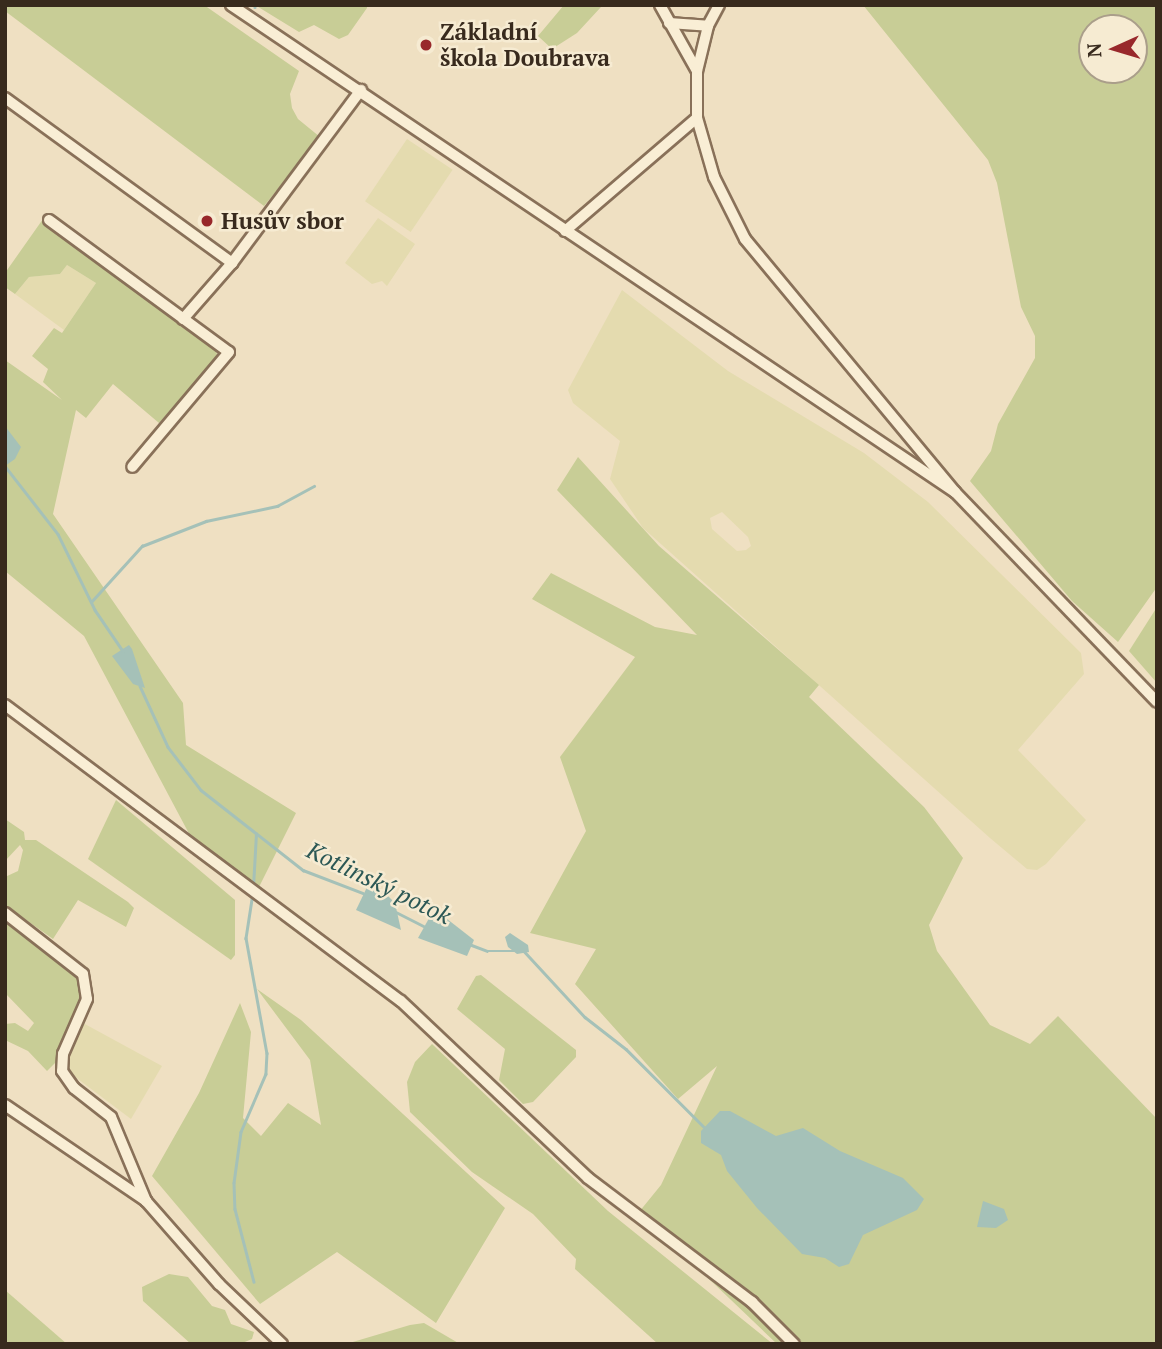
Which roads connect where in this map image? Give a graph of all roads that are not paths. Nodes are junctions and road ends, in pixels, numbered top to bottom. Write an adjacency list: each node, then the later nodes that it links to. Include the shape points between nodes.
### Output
1 (231, 5): 7 (street)
2 (660, 5): 4 (street)
3 (719, 5): 5 (street)
4 (669, 23): 5 (street); 6 (street)
5 (708, 26): 6 (street)
6 (697, 71): 9 (street)
7 (361, 90): 11 (street); 12 (street)
8 (5, 98): 12 (street)
9 (697, 118): 11 (street); 15 (street, via 713,177 745,239)
10 (49, 220): 13 (street)
11 (565, 231): 15 (street)
12 (232, 262): 13 (street)
13 (183, 319): 14 (street, via 229,352)
14 (132, 467)
15 (955, 492): 16 (street)
16 (1157, 702)
17 (5, 705): 22 (street, via 401,1001 588,1178 752,1302)
18 (5, 913): 20 (street, via 83,974 87,999 63,1054 62,1071 111,1117)
19 (5, 1105): 20 (street)
20 (146, 1201): 21 (street, via 219,1284)
21 (282, 1344)
22 (794, 1344)

